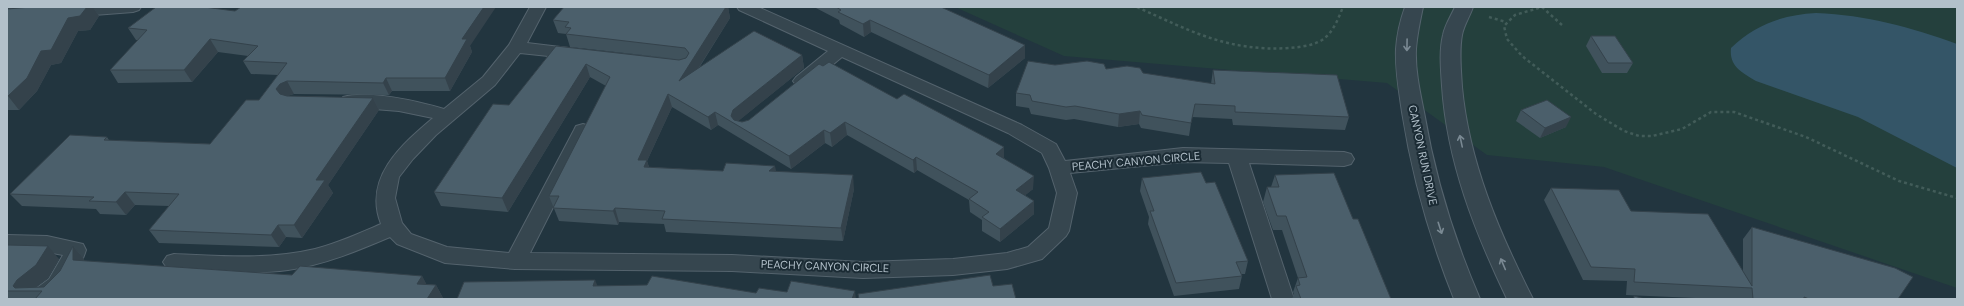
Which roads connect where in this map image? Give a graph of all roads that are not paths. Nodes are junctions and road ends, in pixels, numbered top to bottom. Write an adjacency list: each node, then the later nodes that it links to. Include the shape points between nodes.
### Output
1 (133, 7): 6 (street)
2 (538, 7): 7 (street, PEACHY CANYON CIRCLE)
3 (744, 7): 8 (street, PEACHY CANYON CIRCLE)
4 (1414, 7): 23 (street, CANYON RUN DRIVE, one-way to 23, via 1407,40 1407,70 1419,146 1429,194)
5 (1464, 7): 24 (street, one-way to 5, via 1479,207 1461,142 1451,87 1452,37)
6 (54, 13)
7 (516, 47): 9 (street); 12 (street, PEACHY CANYON CIRCLE, via 489,81)
8 (840, 50): 10 (street); 16 (street, PEACHY CANYON CIRCLE, via 1015,129 1049,149)
9 (595, 56)
10 (792, 89)
11 (331, 101): 12 (street, via 399,103)
12 (448, 116): 17 (street, PEACHY CANYON CIRCLE, via 406,154 390,176 385,198)
13 (583, 130): 19 (street)
14 (1237, 157): 15 (street, PEACHY CANYON CIRCLE); 16 (street, PEACHY CANYON CIRCLE, via 1183,155); 22 (street)
15 (1344, 159)
16 (1059, 168): 19 (street, PEACHY CANYON CIRCLE, via 1067,193 1059,232 1035,253 1007,262 953,267 862,270 732,263)
17 (393, 227): 19 (street, PEACHY CANYON CIRCLE, via 404,239 445,255); 20 (street, via 353,245 305,259 265,264)
18 (7, 243): 21 (street, via 47,244 76,250 68,270 47,295)
19 (515, 261)
20 (174, 262)
21 (38, 299)
22 (1283, 299)
23 (1467, 299)
24 (1520, 299)

